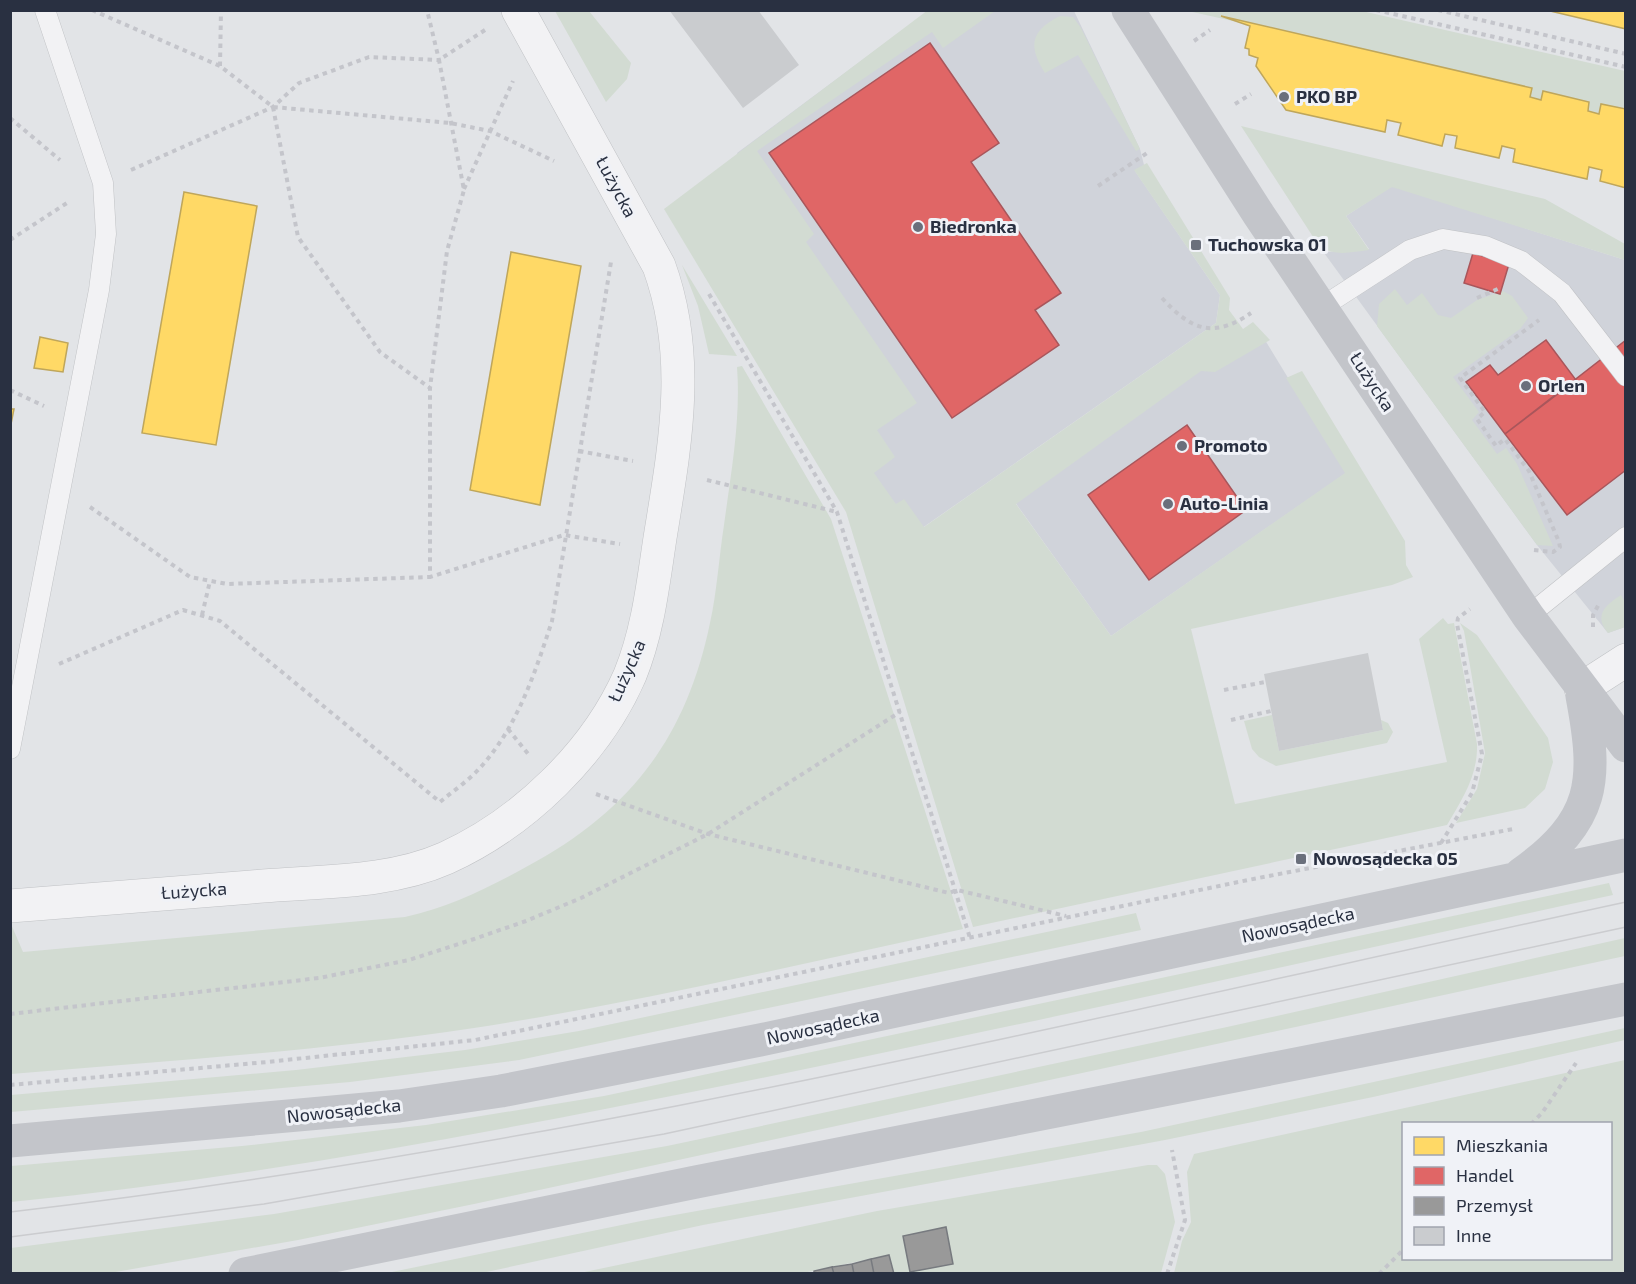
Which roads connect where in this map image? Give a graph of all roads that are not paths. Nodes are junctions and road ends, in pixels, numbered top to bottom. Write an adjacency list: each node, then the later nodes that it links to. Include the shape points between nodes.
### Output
1 (45, 10): 11 (lane, via 103,183 106,234 99,290)
2 (1128, 10): 4 (main road, Łużycka)
3 (506, 17): 14 (street, Łużycka, via 659,266 671,299 678,340 680,381 671,469 647,625 629,675 602,725 550,785 496,830 444,858 377,877)
4 (1322, 307): 5 (lane, via 1410,249 1443,239 1485,246 1521,261 1562,293); 7 (main road, Łużycka)
5 (1626, 376)
6 (1626, 537): 7 (lane)
7 (1528, 616): 9 (main road, Łużycka)
8 (1626, 660): 9 (street)
9 (1581, 689): 10 (main road, Łużycka); 13 (main road, via 1591,743 1592,772 1586,798 1568,833)
10 (1626, 746)
11 (10, 749)
12 (1626, 855): 13 (main road, Nowosądecka)
13 (1515, 879): 16 (main road, Nowosądecka, via 501,1091 375,1108)
14 (10, 906)
15 (1626, 999): 17 (main road)
16 (10, 1141)
17 (245, 1274)

